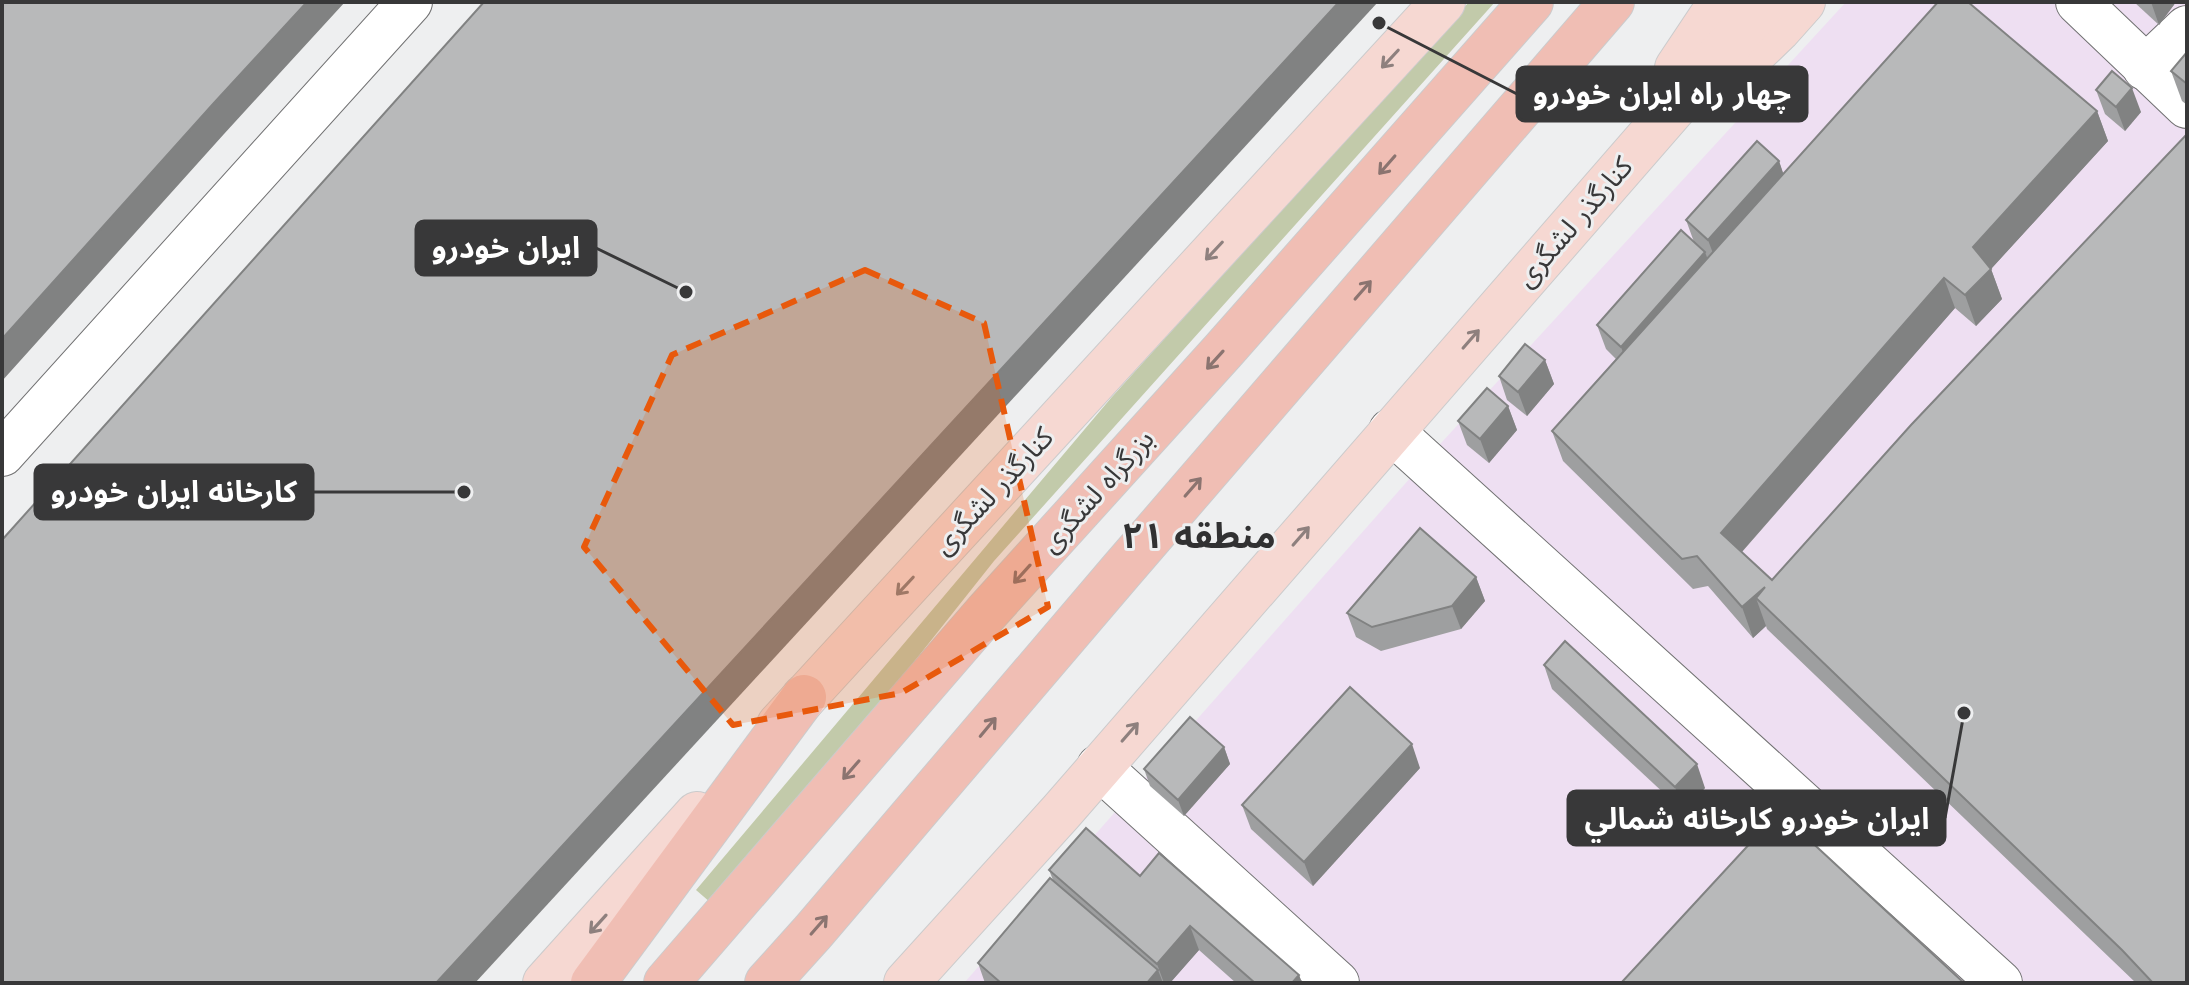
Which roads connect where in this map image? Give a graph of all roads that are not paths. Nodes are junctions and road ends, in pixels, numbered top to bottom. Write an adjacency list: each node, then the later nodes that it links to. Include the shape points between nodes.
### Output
1 (410, 2): 14 (lane)
2 (1443, 2): 15 (main road, کنارگذر لشگری, one-way to 15)
3 (1531, 2): 20 (highway, بزرگراه لشگری, one-way to 20, via 986,613)
4 (1721, 2): 12 (main road)
5 (1766, 2): 12 (main road, کنارگذر لشگری)
6 (1803, 2): 12 (main road)
7 (2078, 2): 10 (lane)
8 (1610, 4): 21 (highway, one-way to 8)
9 (2187, 28): 10 (lane)
10 (2145, 68): 11 (lane)
11 (2187, 106)
12 (1578, 216): 13 (main road, کنارگذر لشگری, one-way to 12)
13 (1391, 431): 16 (main road, کنارگذر لشگری, one-way to 13); 25 (lane)
14 (2, 454)
15 (804, 697): 18 (main road, کنارگذر لشگری, one-way to 18); 19 (highway)
16 (1099, 767): 17 (main road, کنارگذر لشگری); 24 (lane)
17 (1061, 812): 22 (main road); 23 (main road, کنارگذر لشگری)
18 (545, 983)
19 (593, 983)
20 (666, 983)
21 (767, 983)
22 (870, 983)
23 (906, 983)
24 (1337, 983)
25 (2000, 983)

